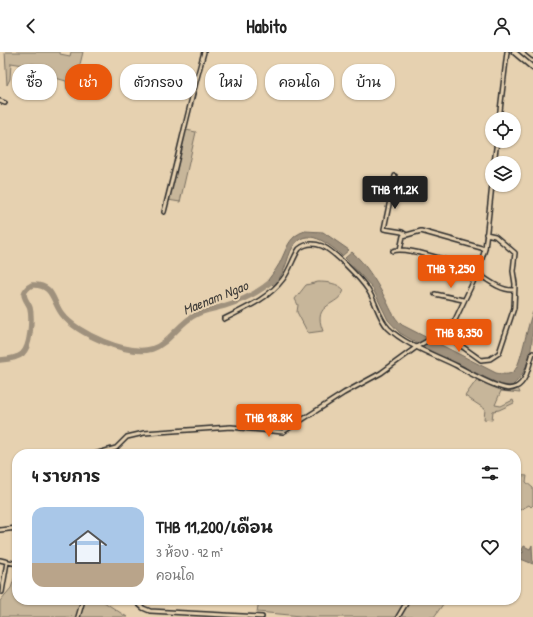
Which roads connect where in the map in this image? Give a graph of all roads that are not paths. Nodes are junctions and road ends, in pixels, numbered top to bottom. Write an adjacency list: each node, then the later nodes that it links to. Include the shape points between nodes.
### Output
1 (204, 52): 12 (street)
2 (507, 52): 9 (street)
3 (514, 52): 6 (highway)
4 (528, 52): 5 (highway)
5 (533, 56)
6 (533, 68)
7 (0, 101): 8 (street)
8 (5, 103)
9 (500, 112)
10 (395, 176): 14 (street, via 384,230 402,232)
11 (491, 192): 13 (street)
12 (164, 212)
13 (486, 234): 15 (street); 19 (street, via 495,236 515,253)
14 (406, 235): 15 (street, via 421,231); 16 (street, via 402,238)
15 (485, 249): 18 (street)
16 (400, 250): 17 (street); 18 (street, via 448,261)
17 (393, 251)
18 (477, 274): 19 (street, via 496,285); 21 (street)
19 (514, 290): 23 (street, via 514,308 499,353 490,359 481,360)
20 (435, 294): 21 (street)
21 (463, 300): 23 (street, via 455,320)
22 (224, 319): 24 (street, via 253,305 270,293 284,277 299,248 310,244 325,248 351,271 367,289 387,327)
23 (445, 331): 24 (street)
24 (418, 347): 25 (street, via 509,389 520,384); 26 (street, via 381,373 283,432 230,427 144,432 127,437)
25 (533, 353)
26 (112, 449)
27 (12, 529): 28 (street)
28 (0, 530)
29 (0, 560): 30 (street)
30 (7, 562): 31 (street); 32 (street)
31 (12, 563)
32 (2, 592)
33 (82, 605): 36 (street)
34 (140, 605): 37 (street, via 150,611)
35 (405, 605): 38 (street)
36 (78, 617)
37 (262, 617)
38 (398, 617)

